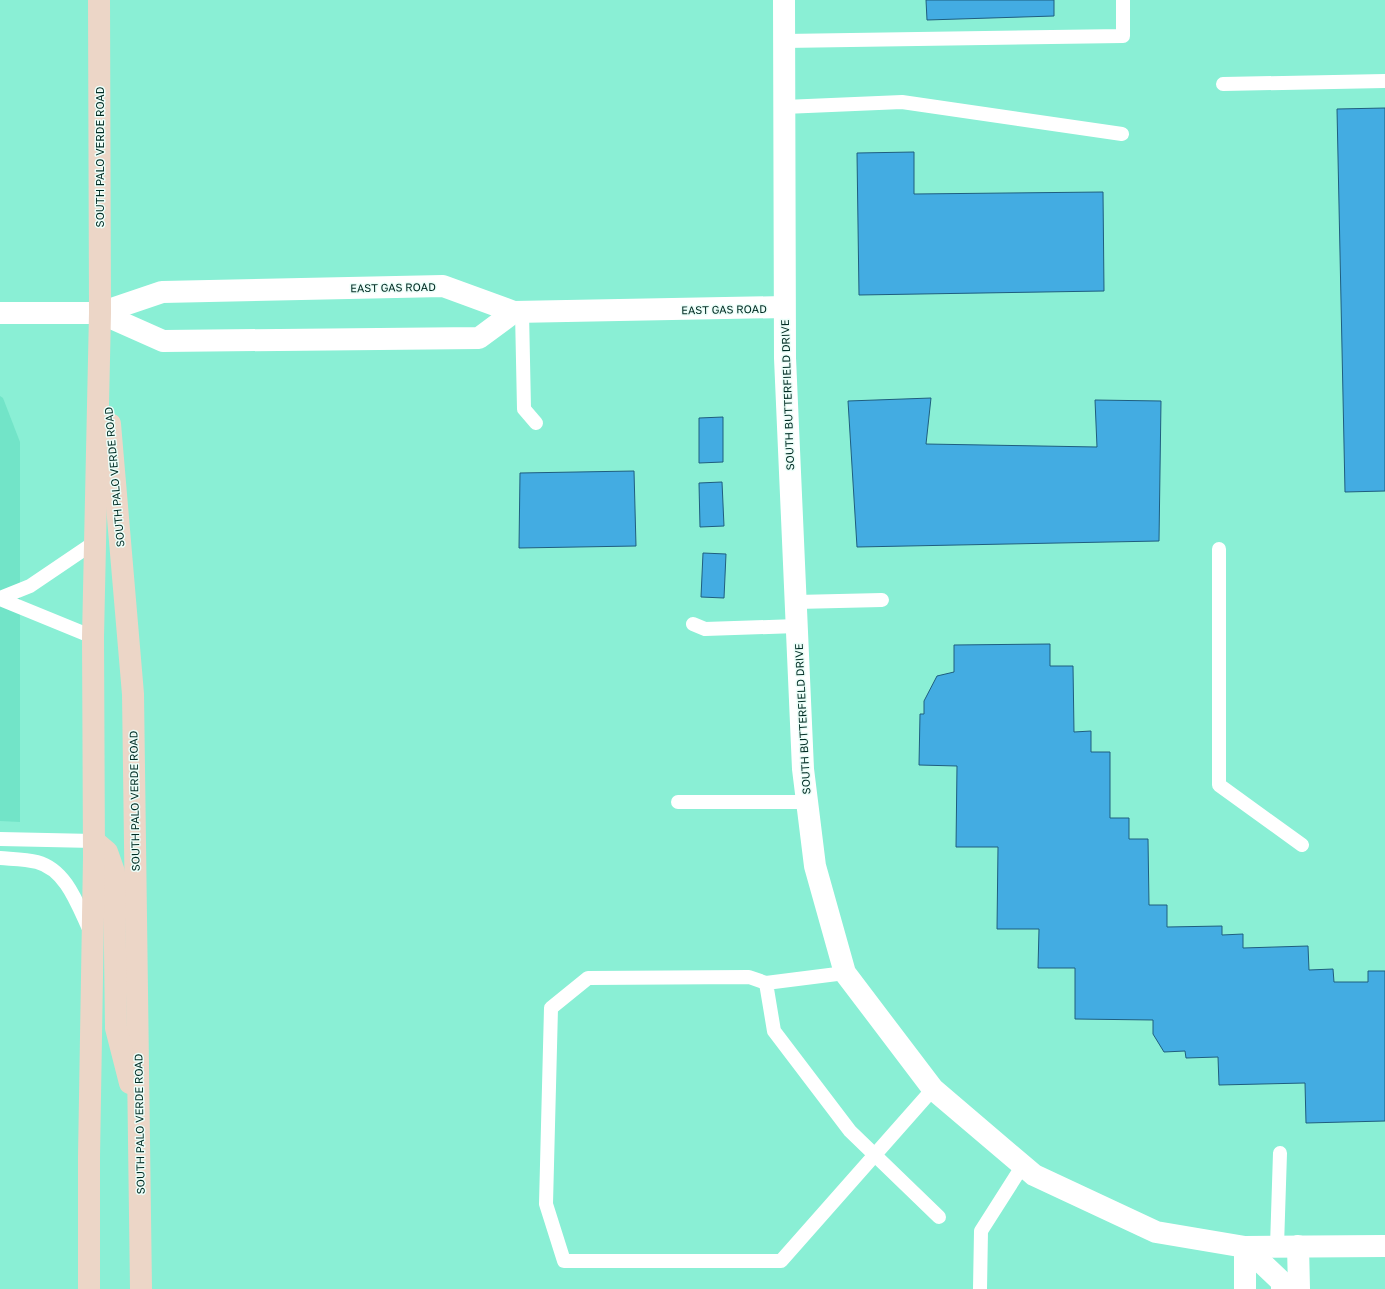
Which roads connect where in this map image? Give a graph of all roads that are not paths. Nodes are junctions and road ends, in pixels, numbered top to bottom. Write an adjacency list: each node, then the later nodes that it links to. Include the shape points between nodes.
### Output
1 (99, 0): 12 (main road, SOUTH PALO VERDE ROAD)
2 (784, 0): 4 (street, SOUTH BUTTERFIELD DRIVE)
3 (1123, 0): 4 (lane, via 1123,36)
4 (784, 41): 7 (street, SOUTH BUTTERFIELD DRIVE)
5 (1385, 81): 6 (lane)
6 (1223, 84)
7 (784, 107): 8 (lane, via 902,102); 9 (street, SOUTH BUTTERFIELD DRIVE)
8 (1122, 134)
9 (784, 308): 10 (street, EAST GAS ROAD); 18 (street, SOUTH BUTTERFIELD DRIVE)
10 (518, 312): 12 (street, EAST GAS ROAD, via 443,286 162,292); 12 (street, via 479,338 163,342); 13 (lane, via 524,408)
11 (0, 313): 12 (street, EAST GAS ROAD)
12 (100, 313): 14 (main road, SOUTH PALO VERDE ROAD); 32 (main road, SOUTH PALO VERDE ROAD, via 133,694)
13 (536, 423)
14 (95, 542): 16 (lane, via 30,586); 21 (main road, SOUTH PALO VERDE ROAD)
15 (1219, 548): 26 (lane, via 1219,785)
16 (0, 599): 21 (lane)
17 (882, 600): 18 (lane)
18 (796, 602): 20 (street, SOUTH BUTTERFIELD DRIVE)
19 (694, 624): 20 (lane, via 705,629)
20 (797, 626): 23 (street, SOUTH BUTTERFIELD DRIVE, via 803,769)
21 (93, 637): 25 (main road, SOUTH PALO VERDE ROAD)
22 (678, 802): 23 (lane)
23 (808, 802): 29 (street, SOUTH BUTTERFIELD DRIVE, via 815,866)
24 (0, 840): 25 (lane)
25 (94, 841): 28 (main road, SOUTH PALO VERDE ROAD); 32 (main road, via 107,852 114,872 116,1028)
26 (1302, 845)
27 (0, 858): 28 (lane, via 38,862 58,873 72,893)
28 (93, 938): 41 (main road, SOUTH PALO VERDE ROAD)
29 (845, 972): 30 (lane); 31 (street, SOUTH BUTTERFIELD DRIVE)
30 (766, 983): 34 (lane, via 774,1030 850,1131); 34 (lane, via 749,977 588,978 551,1008 546,1204 564,1261 781,1261)
31 (933, 1089): 34 (lane); 35 (street, SOUTH BUTTERFIELD DRIVE)
32 (139, 1122): 42 (main road, SOUTH PALO VERDE ROAD)
33 (1280, 1153): 37 (lane)
34 (875, 1156): 36 (lane)
35 (1023, 1165): 40 (street, SOUTH BUTTERFIELD DRIVE, via 1034,1175 1156,1232); 43 (lane, via 981,1231)
36 (939, 1217)
37 (1276, 1246): 38 (street, SOUTH BUTTERFIELD DRIVE); 40 (street, SOUTH BUTTERFIELD DRIVE)
38 (1298, 1246): 39 (street, SOUTH BUTTERFIELD DRIVE); 46 (street)
39 (1385, 1246)
40 (1245, 1247): 44 (street); 45 (street, via 1282,1282)
41 (89, 1289)
42 (141, 1289)
43 (980, 1289)
44 (1245, 1289)
45 (1282, 1289)
46 (1299, 1289)

